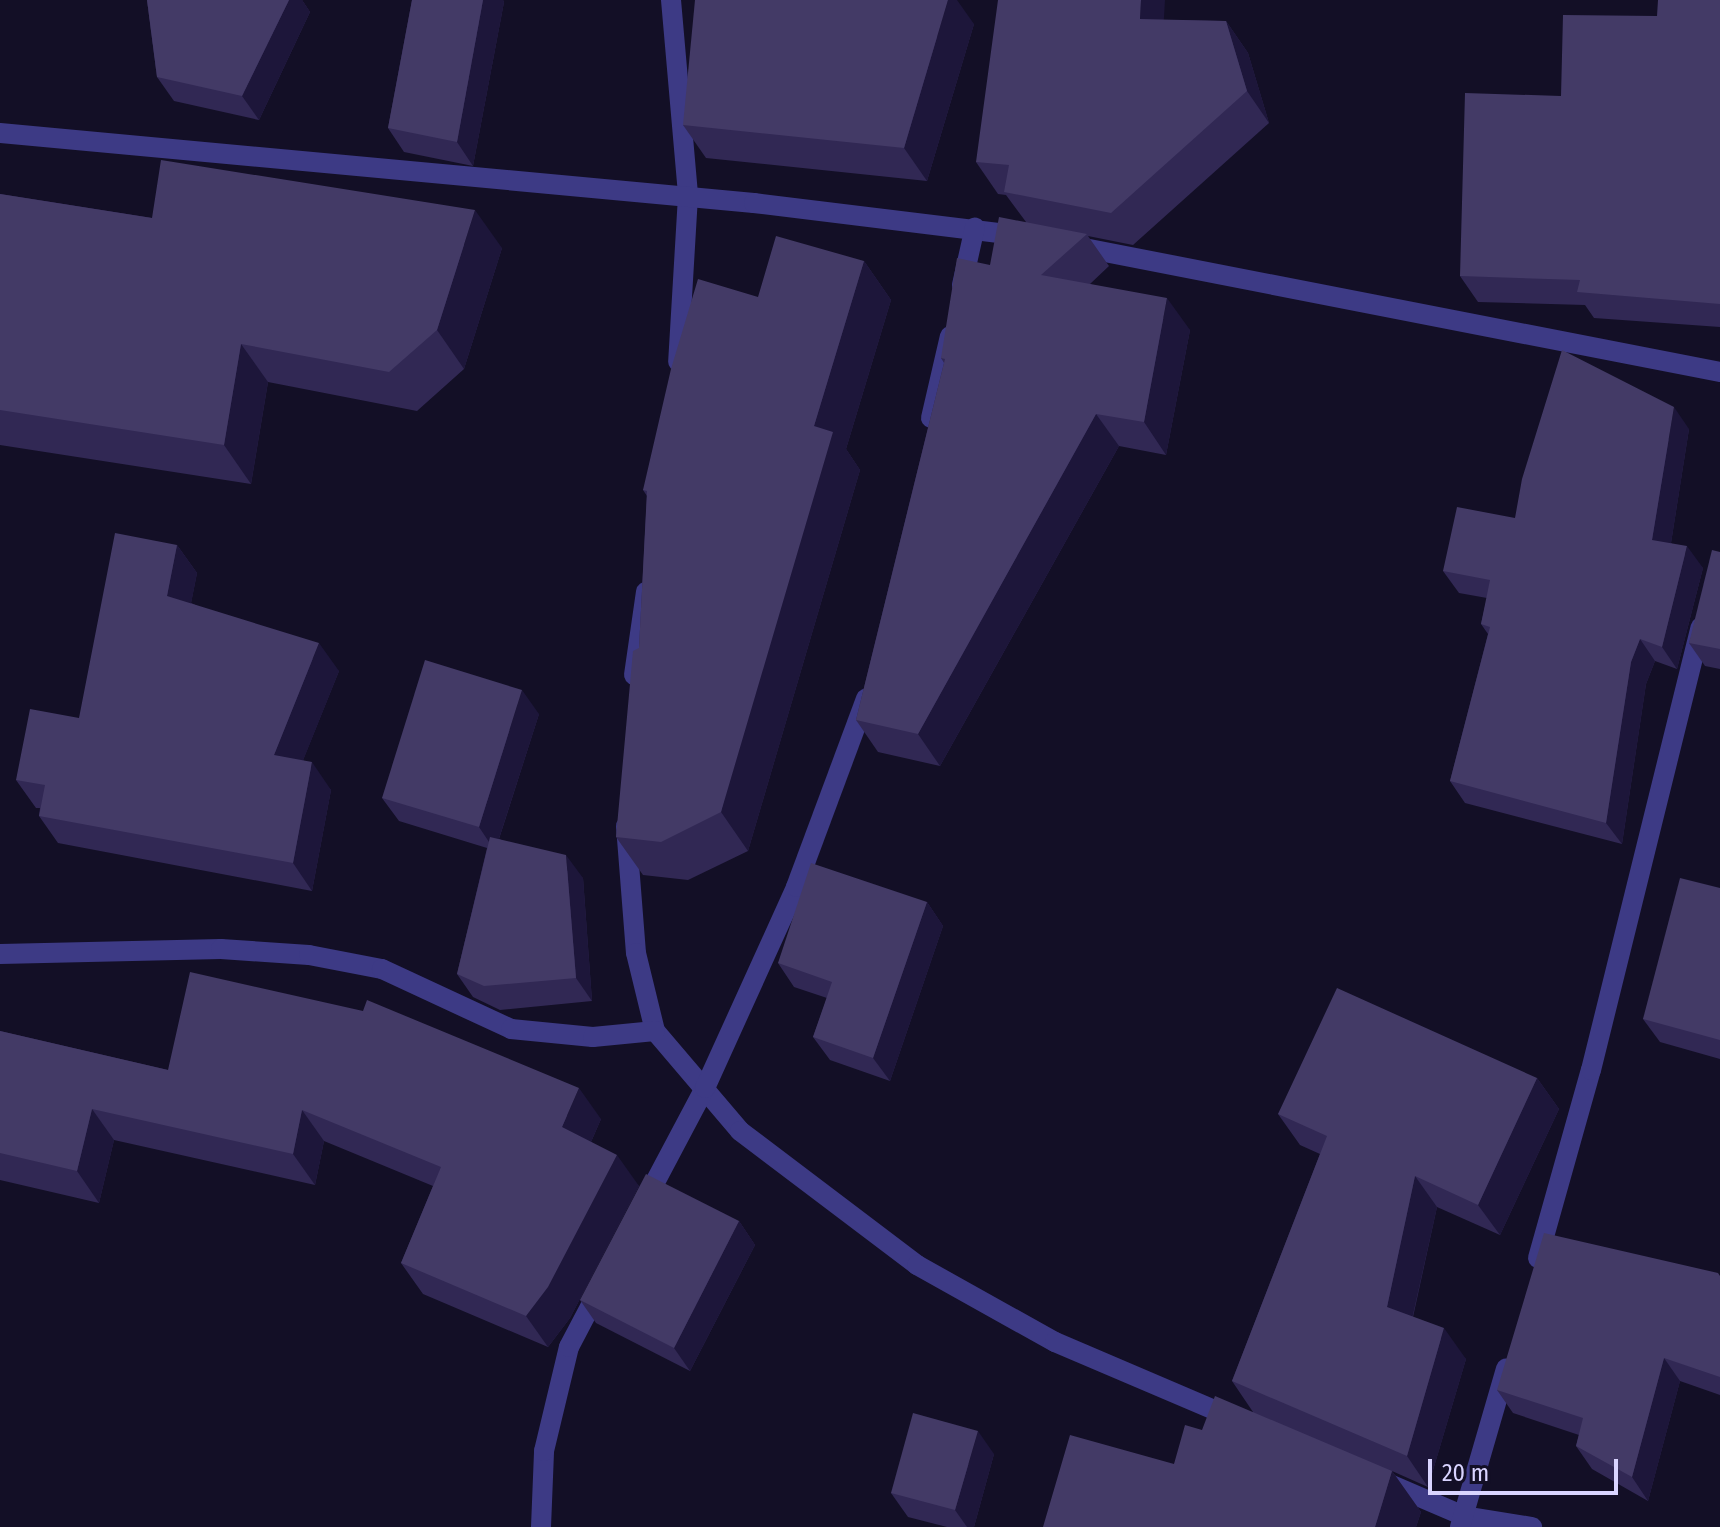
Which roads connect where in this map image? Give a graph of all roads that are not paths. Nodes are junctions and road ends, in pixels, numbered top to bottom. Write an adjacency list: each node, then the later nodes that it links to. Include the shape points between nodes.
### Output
1 (671, 0): 3 (street)
2 (0, 133): 3 (street)
3 (688, 196): 4 (street); 6 (street)
4 (975, 227): 5 (street); 7 (street)
5 (1720, 372)
6 (676, 378)
7 (925, 443)
8 (649, 573): 11 (street)
9 (1705, 613): 18 (street, via 1591,1070)
10 (872, 675): 15 (street, via 796,887)
11 (633, 695)
12 (624, 805): 14 (street, via 636,953)
13 (0, 954): 14 (street, via 221,949 309,955 382,969 511,1029 593,1037)
14 (655, 1031): 15 (street)
15 (705, 1088): 16 (street); 20 (street, via 740,1131 917,1265 1055,1342)
16 (633, 1224)
17 (612, 1265): 23 (street, via 569,1347 544,1451)
18 (1530, 1285)
19 (1512, 1347): 22 (street)
20 (1259, 1429)
21 (1362, 1472): 22 (street)
22 (1462, 1521): 24 (street)
23 (541, 1527)
24 (1532, 1527)

